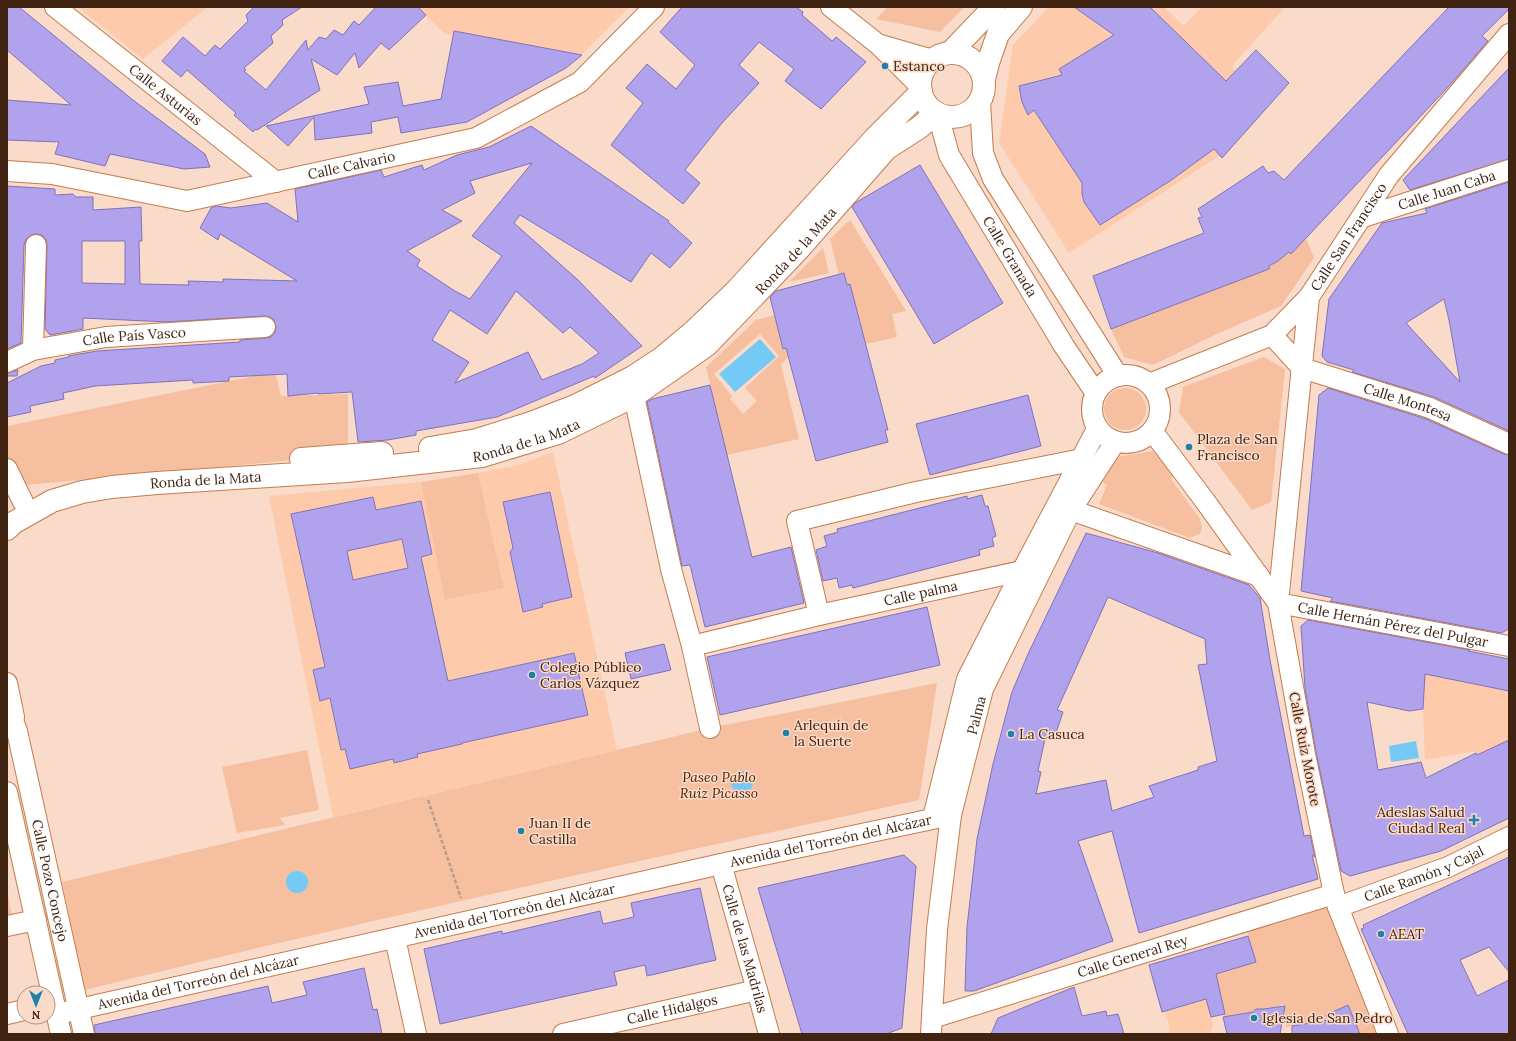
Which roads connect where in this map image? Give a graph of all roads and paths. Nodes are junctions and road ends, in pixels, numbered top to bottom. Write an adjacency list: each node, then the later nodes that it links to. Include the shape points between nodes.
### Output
1 (56, 7): 15 (street, Calle Asturias)
2 (654, 7): 15 (street, Calle Calvario, via 580,82 476,138)
3 (831, 7): 7 (street)
4 (994, 7): 8 (highway)
5 (1020, 7): 9 (highway, via 998,34)
6 (1509, 34): 16 (street, Calle San Francisco, via 1389,175)
7 (879, 45): 8 (street); 10 (street)
8 (941, 56): 9 (highway, via 962,55 972,60 980,69); 10 (highway, via 926,67 921,76)
9 (984, 80): 11 (highway)
10 (920, 89): 12 (highway, via 924,101); 34 (highway, Ronda de la Mata, via 735,292 693,332 662,358 633,377 575,406 476,440 424,450 113,474 80,480 45,491)
11 (980, 102): 12 (highway, via 972,111 961,116 949,118); 24 (street, Calle Granada, via 983,153 993,179)
12 (937, 114): 26 (street, Calle Granada, via 949,155 1064,346); 27 (highway, Ronda de la Mata, via 886,149 798,250 706,345)
13 (1509, 170): 16 (street, Calle Juan Caba)
14 (7, 171): 15 (street, Calle Calvario, via 52,174 187,201)
15 (276, 182)
16 (1363, 217): 18 (street, Calle San Francisco)
17 (36, 245): 21 (street)
18 (1309, 297): 20 (street); 23 (street, Calle San Francisco)
19 (265, 327): 21 (street, Calle País Vasco, via 106,337)
20 (1272, 335): 23 (street); 25 (street)
21 (33, 350): 22 (street, Calle País Vasco)
22 (7, 362)
23 (1302, 368): 31 (street, Calle Montesa, via 1430,408); 39 (street, Calle San Francisco)
24 (1118, 376): 25 (street, via 1140,378); 26 (street, via 1109,379)
25 (1149, 384): 29 (street, via 1156,393 1160,408)
26 (1095, 392): 28 (street, via 1092,417)
27 (634, 396): 36 (highway, Ronda de la Mata, via 558,433 482,456 347,471 112,487 82,492 52,502 13,523); 41 (street, via 671,569)
28 (1097, 429): 30 (street); 32 (street, Palma)
29 (1153, 432): 30 (street, via 1131,444); 38 (street)
30 (1115, 442): 35 (street, Palma)
31 (1509, 444)
32 (1082, 458): 37 (street, Palma); 40 (street, via 916,492 797,521)
33 (7, 469): 34 (street)
34 (15, 507)
35 (1071, 510): 38 (street); 49 (street, Palma, via 983,689)
36 (7, 529)
37 (1022, 571): 40 (street, Calle palma); 49 (street, Palma, via 967,679)
38 (1258, 576): 39 (street)
39 (1278, 603): 42 (street, Calle Hernán Pérez del Pulgar); 53 (street, Calle Ruiz Morote, via 1305,754)
40 (819, 616): 41 (street, Calle palma)
41 (692, 646): 46 (street)
42 (1509, 646)
43 (7, 683): 45 (street, Calle Pozo Concejo)
44 (7, 705): 45 (street, Calle Pozo Concejo)
45 (16, 727): 58 (street, Calle Pozo Concejo)
46 (710, 728)
47 (7, 792): 54 (street, Calle Pozo Concejo)
48 (428, 800): 52 (path)
49 (942, 817): 51 (street, Avenida del Torreón del Alcázar); 60 (street, Palma)
50 (1509, 837): 53 (street, Calle Ramón y Cajal, via 1448,867)
51 (721, 864): 56 (street, Avenida del Torreón del Alcázar); 57 (street, Calle de las Madrilas)
52 (461, 898)
53 (1336, 901): 60 (street, Calle General Rey); 66 (street, Calle Ruiz Morote)
54 (36, 920): 55 (street); 59 (street, Calle Pozo Concejo)
55 (7, 926)
56 (394, 938): 58 (street, Avenida del Torreón del Alcázar); 63 (street)
57 (757, 990): 64 (street, Calle Hidalgos); 65 (street, Calle de las Madrilas)
58 (79, 1009): 59 (street, Avenida del Torreón del Alcázar); 62 (street, Calle Pozo Concejo)
59 (57, 1014): 61 (street, Calle Pozo Concejo)
60 (932, 1026)
61 (61, 1034)
62 (84, 1034)
63 (416, 1034)
64 (564, 1034)
65 (769, 1034)
66 (1388, 1034)

